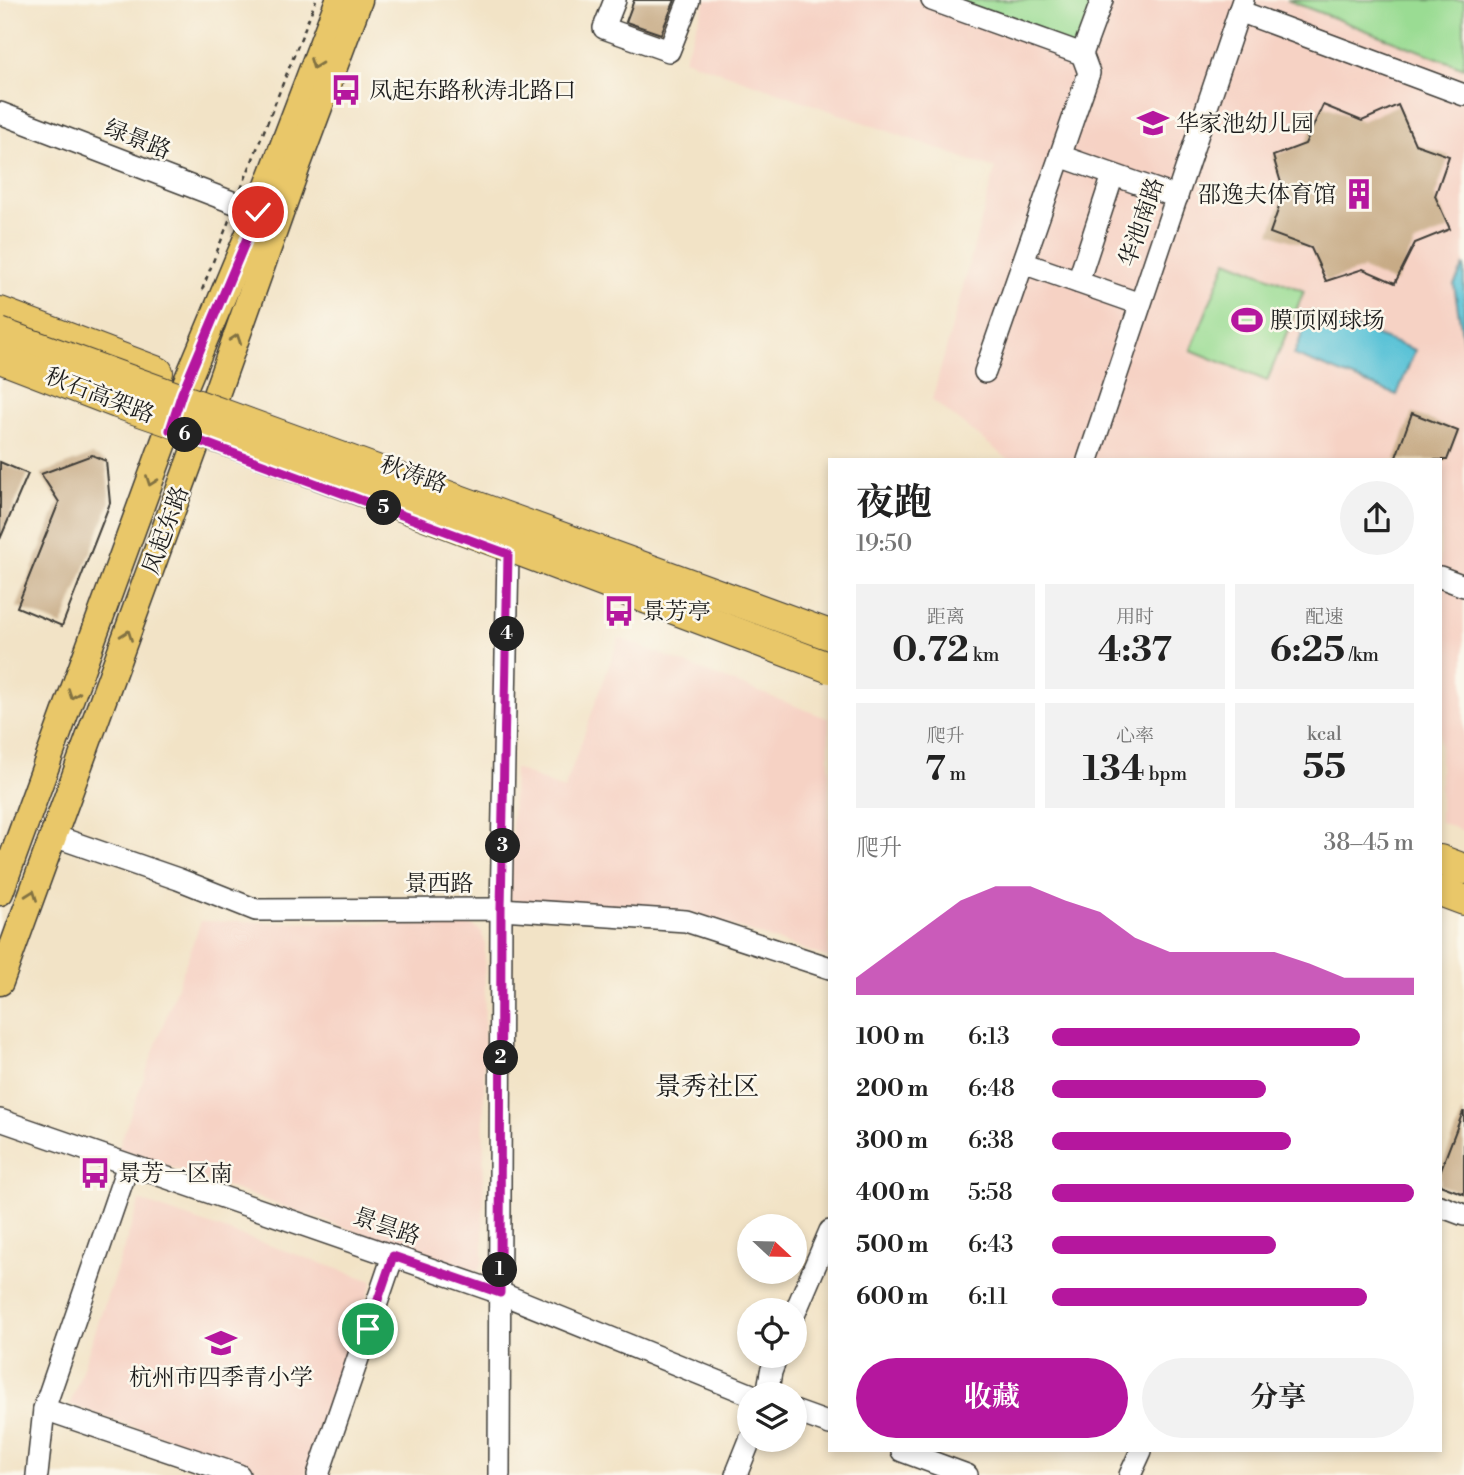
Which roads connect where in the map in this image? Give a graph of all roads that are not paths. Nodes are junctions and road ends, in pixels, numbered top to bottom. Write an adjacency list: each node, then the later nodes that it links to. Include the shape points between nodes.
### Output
1 (339, 0): 14 (main road, 凤起东路, one-way to 14)
2 (359, 0): 25 (main road, 凤起东路, one-way to 2)
3 (615, 0): 4 (street, via 604,28 669,51)
4 (689, 0)
5 (932, 0): 8 (street)
6 (1101, 0): 8 (street)
7 (1241, 6): 9 (street); 13 (street, 华池南路)
8 (1082, 54): 11 (street, via 1089,73)
9 (1464, 95)
10 (0, 113): 14 (street, 绿景路)
11 (1060, 156): 12 (street); 15 (street)
12 (1114, 175): 13 (street); 16 (street)
13 (1177, 197): 17 (street, 华池南路)
14 (246, 209): 24 (main road, 凤起东路)
15 (1023, 263): 16 (street); 23 (street)
16 (1078, 282): 17 (street)
17 (1140, 304): 28 (street, 华池南路)
18 (0, 312): 29 (highway, bridge, via 228,400)
19 (0, 325): 24 (main road, 秋涛路)
20 (0, 333): 29 (highway, 秋石高架路, bridge)
21 (0, 358): 35 (highway, 秋石高架路, bridge)
22 (0, 369): 26 (main road, 秋涛路)
23 (985, 372)
24 (182, 393): 25 (main road, 秋涛路); 26 (main road, 凤起东路)
25 (213, 403): 27 (main road, 凤起东路); 33 (main road, 秋涛路)
26 (170, 430): 27 (main road, 秋涛路); 42 (main road, 凤起东路, one-way to 42)
27 (198, 439): 30 (main road, 秋涛路); 37 (main road, 凤起东路, one-way to 27)
28 (1089, 458)
29 (425, 488): 34 (highway, 秋石高架路, bridge)
30 (508, 554): 36 (main road, 秋涛路); 46 (street)
31 (1442, 578): 32 (street)
32 (1464, 586)
33 (828, 620)
34 (828, 634)
35 (828, 667)
36 (828, 683)
37 (54, 836): 46 (street, 景西路, via 256,911); 49 (main road, 凤起东路, one-way to 37)
38 (1442, 847): 39 (main road)
39 (1464, 855)
40 (1442, 861): 41 (highway)
41 (1464, 867)
42 (0, 892)
43 (1442, 892): 44 (highway)
44 (1464, 900)
45 (1442, 907): 47 (main road)
46 (501, 909): 48 (street, 景西路, via 686,921); 56 (street)
47 (1464, 915)
48 (828, 967)
49 (0, 982)
50 (0, 1120): 51 (street, 景昙路)
51 (128, 1165): 55 (street, 景昙路); 59 (street)
52 (1442, 1207): 53 (street)
53 (1464, 1215)
54 (828, 1236): 57 (street)
55 (393, 1256): 56 (street, 景昙路); 67 (street)
56 (500, 1293): 58 (street, 景昙路); 68 (street)
57 (801, 1298)
58 (737, 1389)
59 (44, 1409): 65 (street); 66 (street)
60 (807, 1415): 61 (street)
61 (828, 1423)
62 (745, 1452): 69 (street)
63 (905, 1452): 70 (street)
64 (1141, 1452): 71 (street)
65 (37, 1475)
66 (239, 1475)
67 (318, 1475)
68 (499, 1475)
69 (736, 1475)
70 (967, 1475)
71 (1130, 1475)

